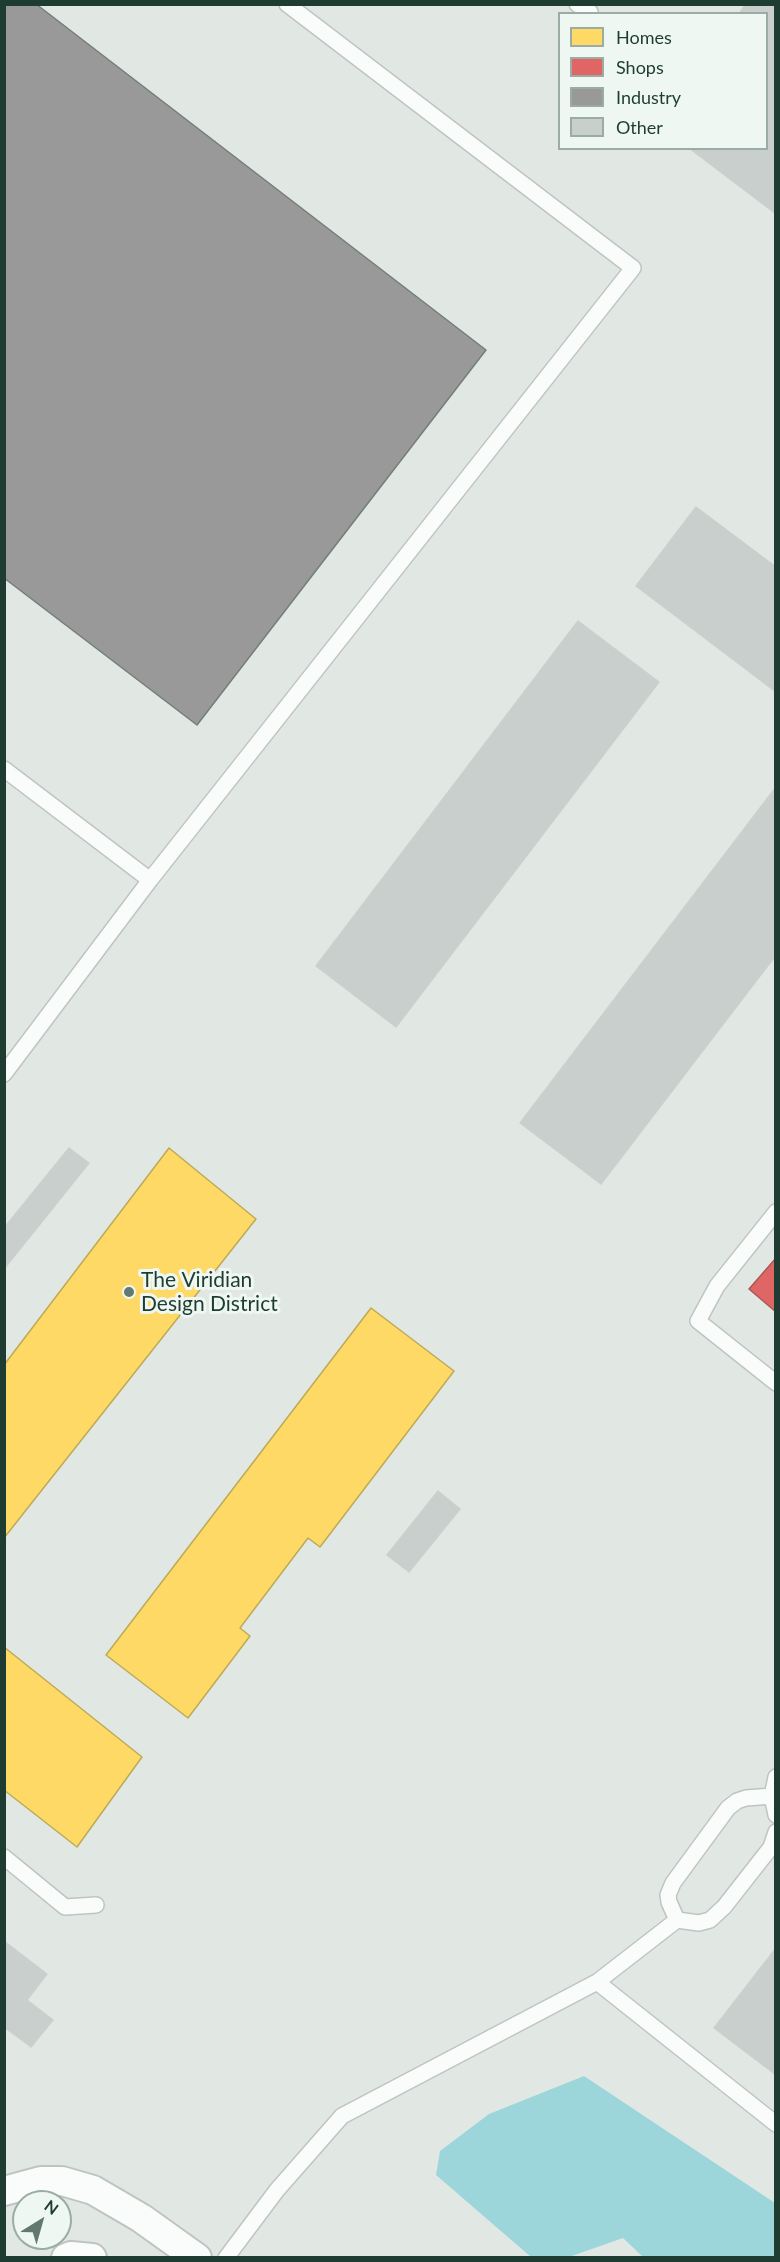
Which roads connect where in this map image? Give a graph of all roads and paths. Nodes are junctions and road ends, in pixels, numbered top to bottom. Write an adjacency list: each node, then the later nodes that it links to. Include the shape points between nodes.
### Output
1 (287, 4): 3 (lane, via 633,268)
2 (4, 769): 3 (lane)
3 (150, 880): 4 (lane)
4 (4, 1074)
5 (776, 1212): 6 (lane, via 717,1286 698,1321)
6 (776, 1383)
7 (776, 1777): 8 (lane)
8 (774, 1795): 9 (lane); 13 (lane, via 737,1801 728,1808 668,1895)
9 (776, 1815)
10 (776, 1832): 13 (lane, via 771,1847 710,1920)
11 (4, 1857): 12 (lane, via 65,1907)
12 (96, 1905)
13 (677, 1920): 14 (lane)
14 (597, 1982): 15 (lane); 20 (lane, via 342,2116 277,2190)
15 (776, 2124)
16 (4, 2191): 19 (street, via 41,2181 62,2181 93,2190)
17 (66, 2258): 18 (street)
18 (92, 2258)
19 (197, 2258)
20 (226, 2258)

